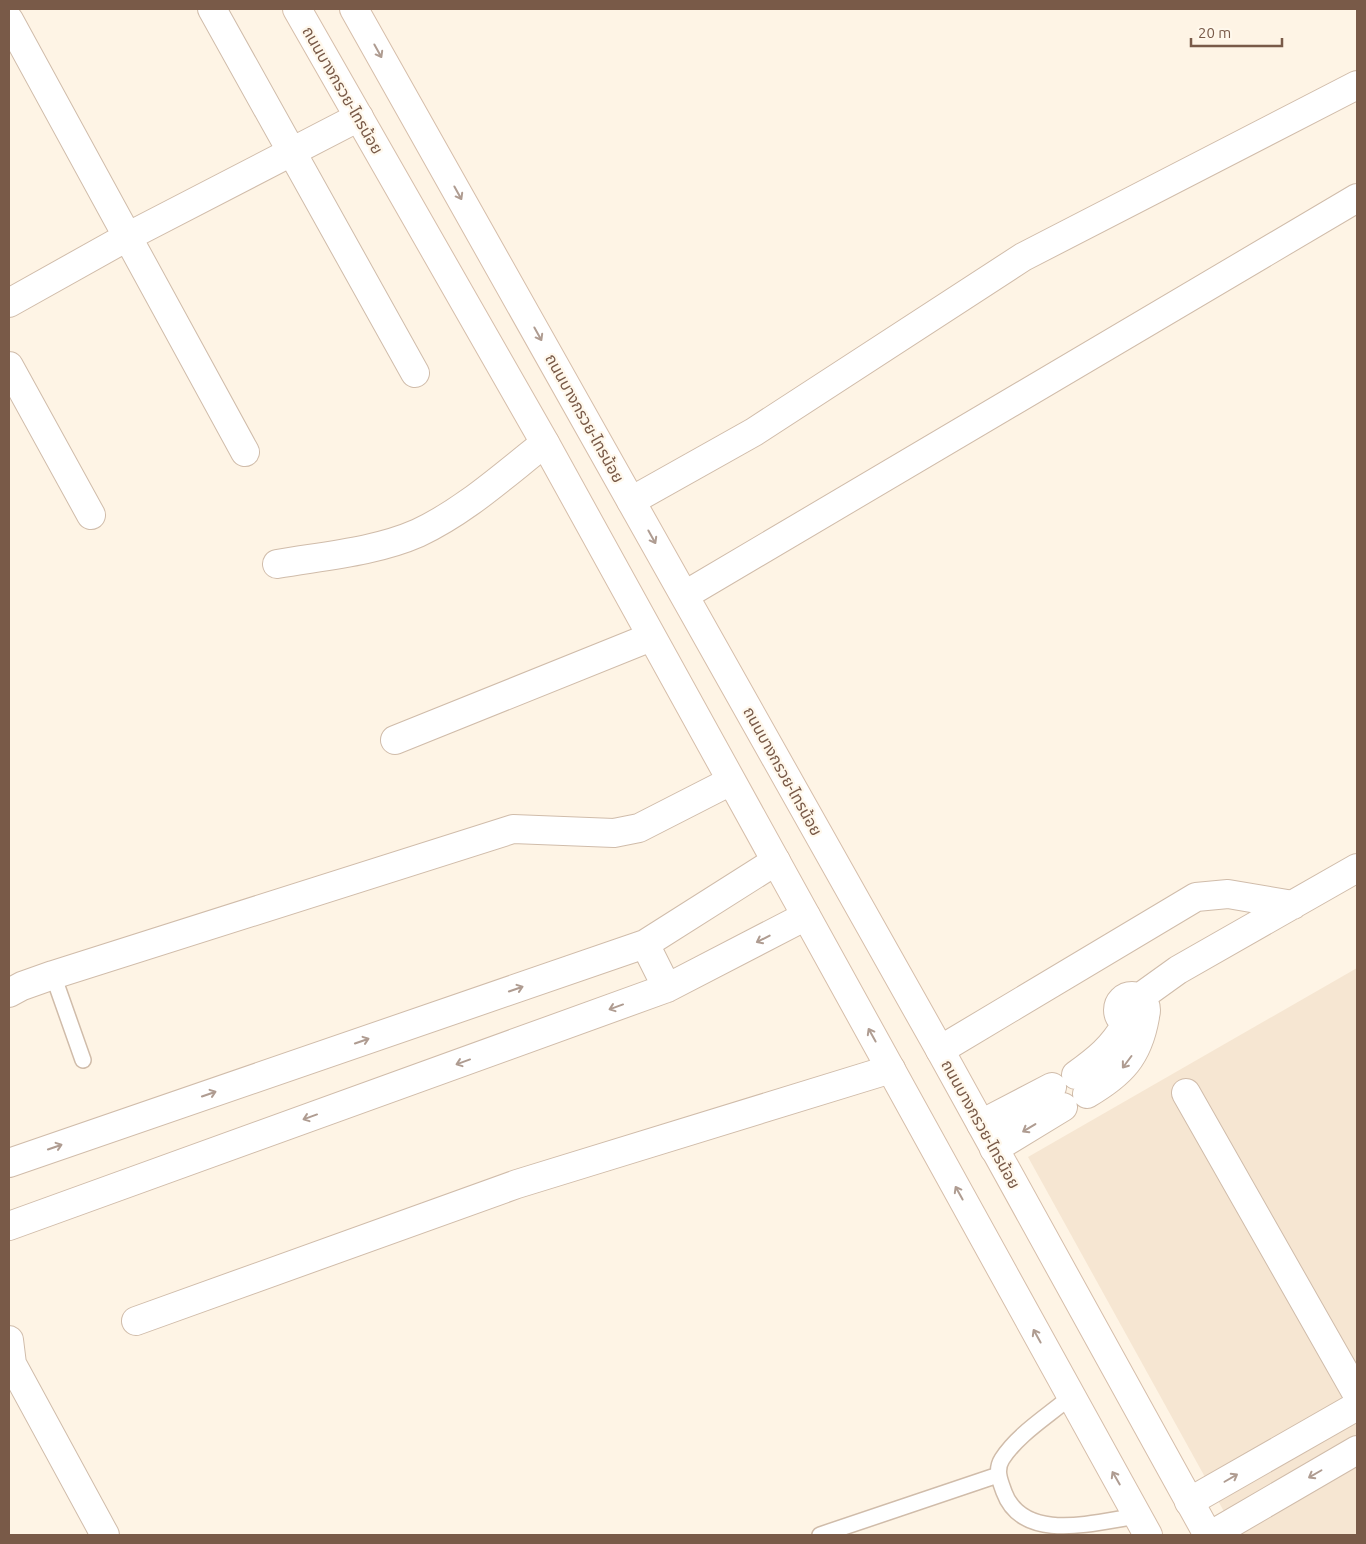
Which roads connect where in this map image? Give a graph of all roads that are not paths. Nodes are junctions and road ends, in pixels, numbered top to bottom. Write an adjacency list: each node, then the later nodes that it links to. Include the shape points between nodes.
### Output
1 (212, 9): 7 (street)
2 (297, 9): 6 (street, ถนนบางกรวย-ไทรน้อย)
3 (354, 9): 15 (street, ถนนบางกรวย-ไทรน้อย, one-way to 15)
4 (9, 20): 9 (street)
5 (1357, 85): 15 (street, via 1022,257 754,432)
6 (358, 117): 7 (street); 13 (street, ถนนบางกรวย-ไทรน้อย)
7 (291, 153): 9 (street); 12 (street)
8 (1357, 198): 18 (street)
9 (127, 237): 10 (street); 14 (street)
10 (9, 303)
11 (9, 366): 16 (street)
12 (415, 373)
13 (545, 443): 17 (street, via 455,513 416,533 382,545); 19 (street, ถนนบางกรวย-ไทรน้อย)
14 (245, 452)
15 (632, 501): 18 (street, ถนนบางกรวย-ไทรน้อย, one-way to 18)
16 (91, 515)
17 (277, 564)
18 (685, 595): 30 (street, ถนนบางกรวย-ไทรน้อย)
19 (651, 637): 20 (street); 21 (street, ถนนบางกรวย-ไทรน้อย)
20 (395, 740)
21 (730, 781): 22 (street, ถนนบางกรวย-ไทรน้อย); 27 (street, via 639,828 614,833 513,829)
22 (776, 861): 25 (street, ถนนบางกรวย-ไทรน้อย); 26 (street)
23 (1357, 868): 24 (street)
24 (1293, 905): 30 (street, via 1228,894 1196,897); 33 (street, via 1178,970 1137,1013 1141,1039 1128,1063 1110,1080)
25 (806, 916): 28 (street, one-way to 28); 32 (street, ถนนบางกรวย-ไทรน้อย, one-way to 25)
26 (645, 944): 28 (street); 37 (street, one-way to 26)
27 (52, 975): 29 (street); 31 (lane)
28 (668, 988): 38 (street, one-way to 38)
29 (9, 993)
30 (940, 1050): 35 (street, ถนนบางกรวย-ไทรน้อย)
31 (83, 1060)
32 (890, 1069): 39 (street, via 517,1184); 42 (street, ถนนบางกรวย-ไทรน้อย, one-way to 32)
33 (1082, 1085)
34 (1186, 1093): 41 (street)
35 (981, 1124): 36 (street, ถนนบางกรวย-ไทรน้อย); 36 (street, one-way to 36, via 1058,1097)
36 (994, 1149): 46 (street, ถนนบางกรวย-ไทรน้อย)
37 (9, 1163)
38 (9, 1226)
39 (136, 1321)
40 (10, 1356): 48 (street)
41 (1357, 1394)
42 (1070, 1398): 45 (lane, via 1014,1444 1001,1460); 47 (street, ถนนบางกรวย-ไทรน้อย, one-way to 42)
43 (1357, 1406): 46 (street, one-way to 43)
44 (1357, 1450): 50 (street, one-way to 50)
45 (998, 1475): 47 (lane, via 1006,1498 1023,1518 1042,1526); 49 (lane)
46 (1188, 1502): 50 (street, ถนนบางกรวย-ไทรน้อย)
47 (1143, 1526)
48 (106, 1535)
49 (820, 1535)
50 (1210, 1535)

